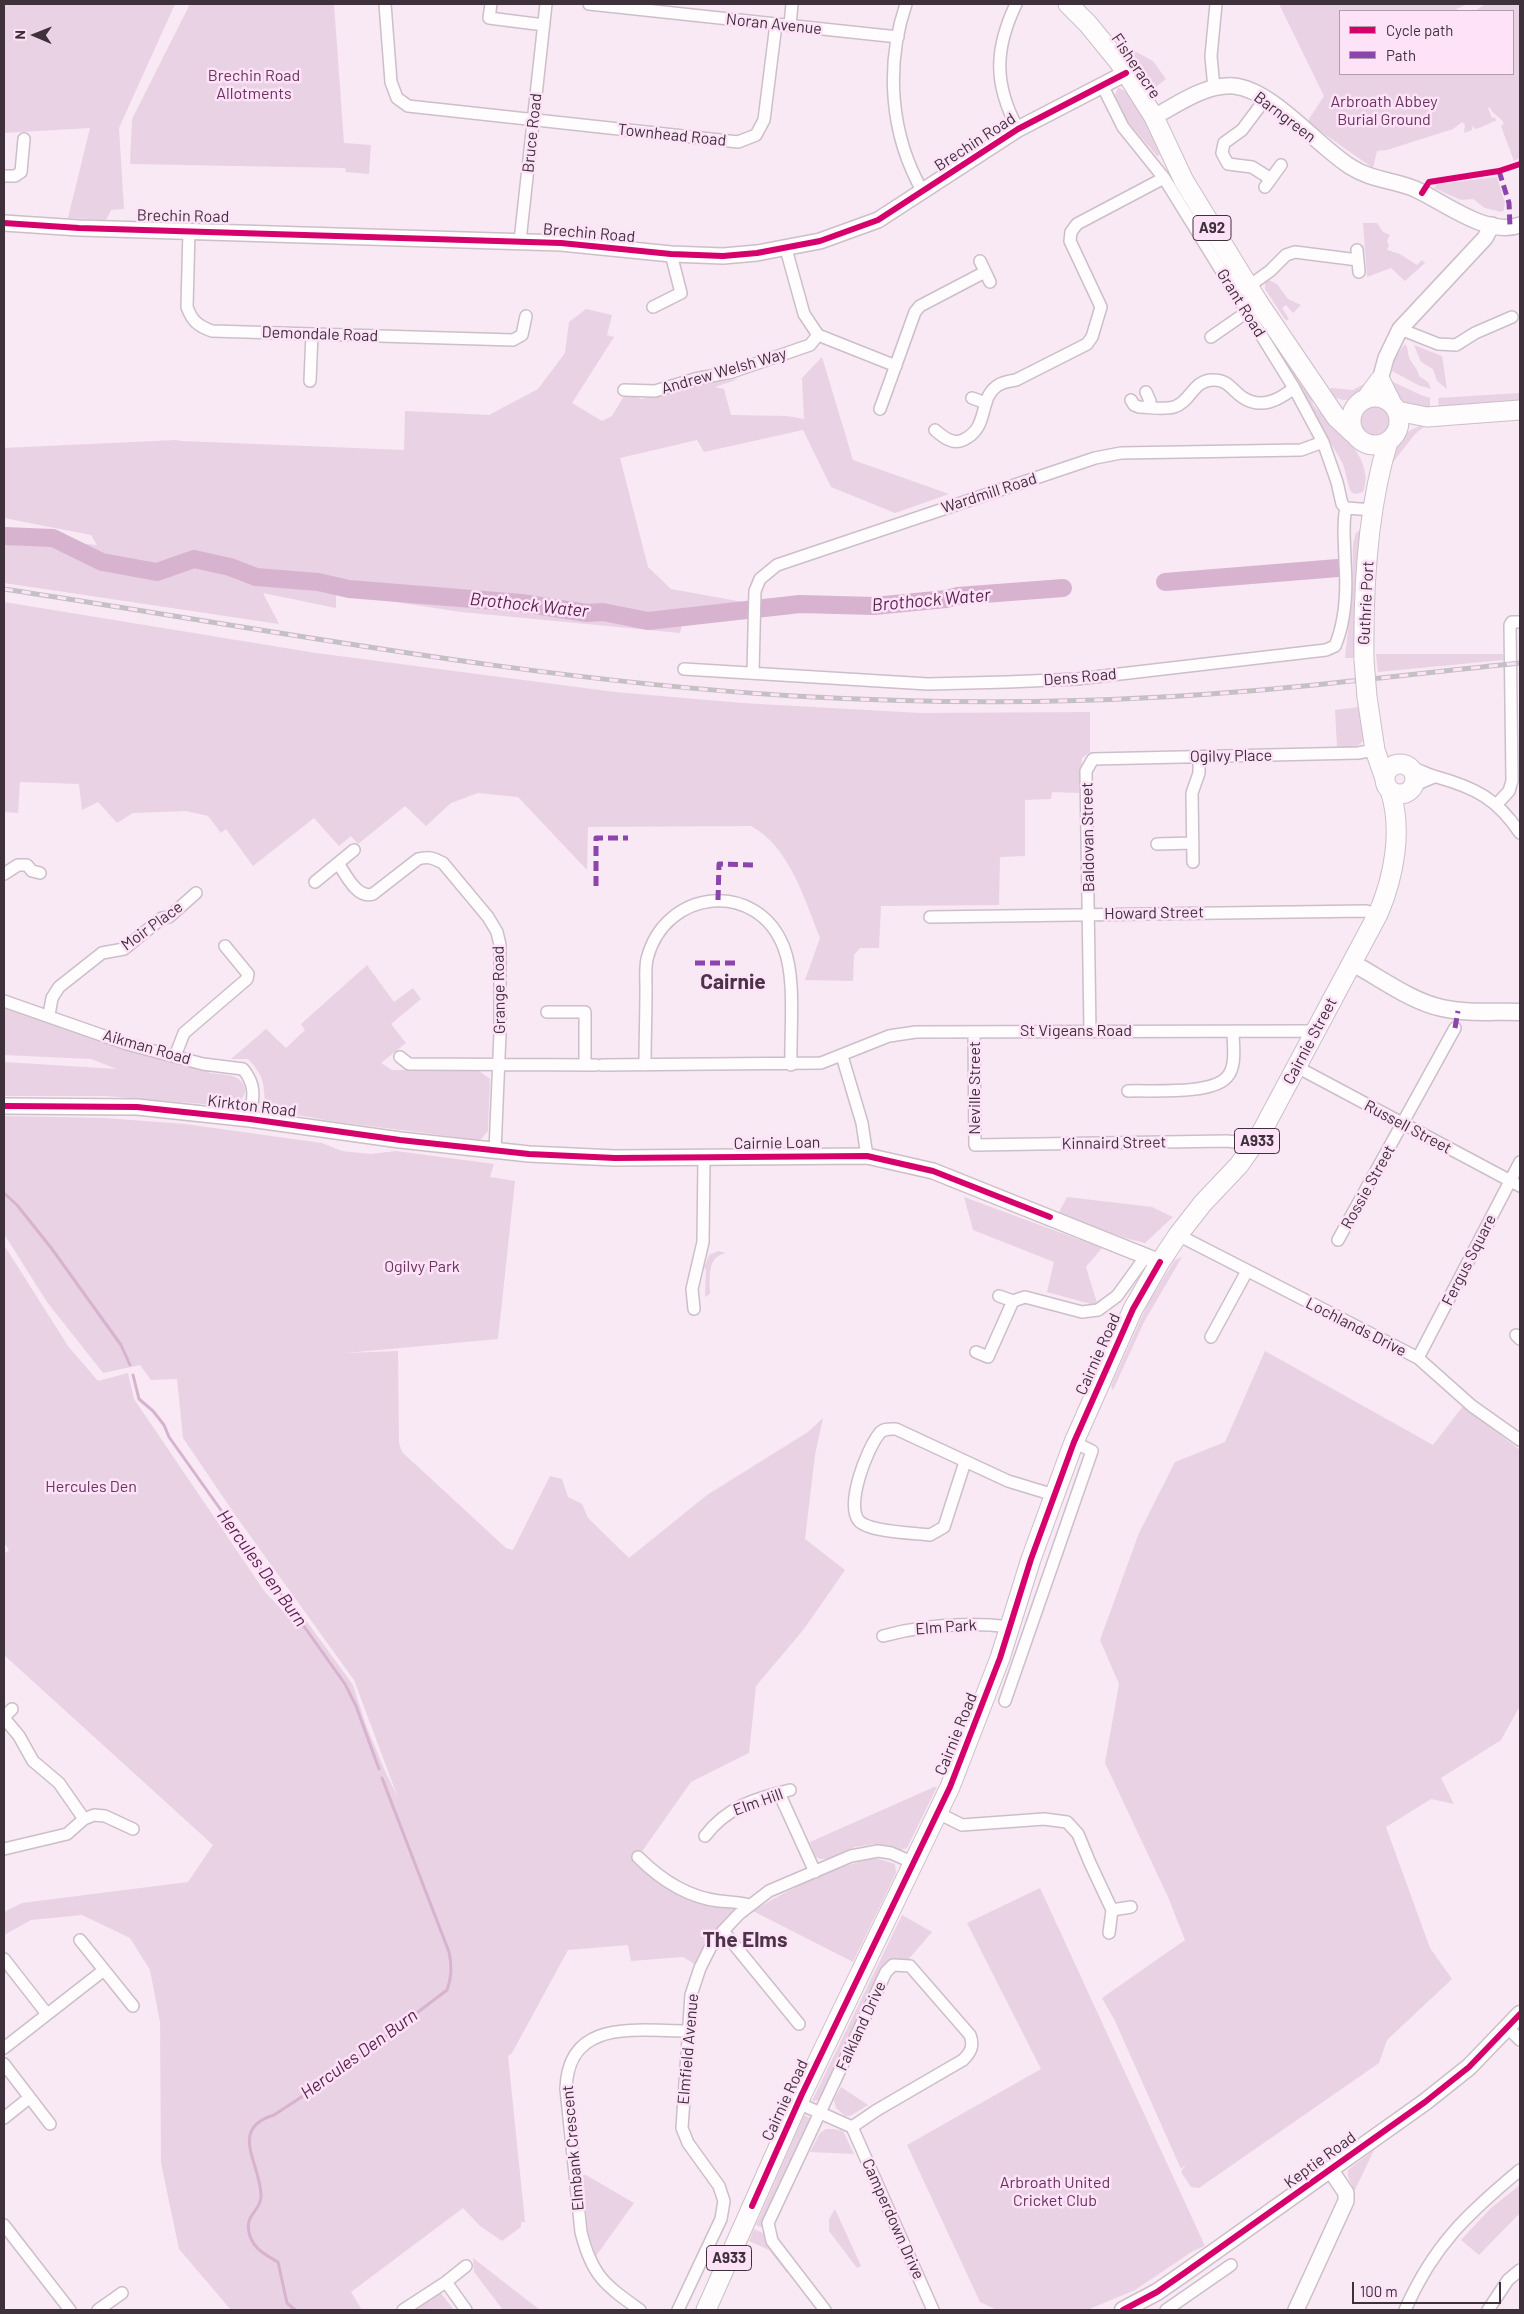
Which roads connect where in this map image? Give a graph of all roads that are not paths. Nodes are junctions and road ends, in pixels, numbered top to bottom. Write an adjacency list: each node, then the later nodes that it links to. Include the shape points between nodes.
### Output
1 (386, 4): 20 (street, Townhead Road, via 391,82 396,98 408,106)
2 (491, 4): 12 (street, via 489,18)
3 (546, 4): 12 (street, Bruce Road)
4 (589, 4): 10 (street, Noran Avenue)
5 (792, 4): 13 (street)
6 (906, 4): 14 (street)
7 (1016, 4): 21 (street, via 1003,40 999,79 1005,104)
8 (1068, 4): 15 (main road, Fisheracre / A92, via 1103,41)
9 (1216, 4): 17 (street, via 1211,56)
10 (693, 9): 11 (street, Noran Avenue)
11 (776, 24): 13 (street, Noran Avenue); 20 (street, Townhead Road, via 764,120 756,135 738,142)
12 (544, 25): 20 (street, Bruce Road)
13 (790, 25): 14 (street, Noran Avenue)
14 (898, 37): 26 (street, via 894,64 894,110 909,165)
15 (1126, 73): 16 (street, Brechin Road); 19 (main road, Fisheracre / A92)
16 (1102, 84): 21 (street, Brechin Road); 25 (street, Grant Road, via 1124,127)
17 (1214, 88): 18 (street, Barngreen, via 1234,86); 19 (street, Barngreen)
18 (1266, 98): 23 (street, via 1242,130 1224,143 1222,154 1228,164 1252,167 1268,183); 28 (street, Barngreen, via 1330,152 1365,174 1415,189 1467,217)
19 (1154, 117): 36 (main road, Fisheracre / A92, via 1184,181)
20 (533, 120): 31 (street, Bruce Road)
21 (1018, 129): 26 (street, Brechin Road)
22 (24, 140): 24 (street, via 21,172 15,176)
23 (1281, 165)
24 (4, 176)
25 (1164, 178): 38 (street, Grant Road); 55 (street, via 1077,224 1071,232 1070,241 1099,299 1102,325 1086,344 1016,380 996,386)
26 (923, 192): 32 (street, Brechin Road, via 866,226)
27 (4, 223): 30 (street, Brechin Road)
28 (1492, 225): 29 (street, Barngreen); 41 (street, via 1485,238)
29 (1520, 225)
30 (189, 230): 31 (street, Brechin Road); 42 (street, Demondale Road, via 187,307 198,326 212,331)
31 (520, 241): 33 (street, Brechin Road)
32 (786, 249): 33 (street, Brechin Road, via 723,256); 43 (street, via 804,314)
33 (671, 254): 37 (street, via 681,293)
34 (985, 272): 45 (street, via 920,306)
35 (1359, 272): 36 (street, via 1358,255 1295,252 1286,255)
36 (1248, 286): 53 (main road, Fisheracre / A92)
37 (653, 307)
38 (1247, 312): 44 (street); 48 (street, Grant Road)
39 (526, 316): 42 (street, Demondale Road, via 522,335 513,340)
40 (1512, 317): 41 (street, via 1476,332 1456,346 1438,344)
41 (1400, 329): 46 (street)
42 (312, 334): 47 (street)
43 (818, 335): 45 (street); 49 (street, Andrew Welsh Way, via 810,345 732,372 655,391)
44 (1211, 337)
45 (896, 366): 57 (street)
46 (1380, 380): 54 (main road); 59 (main road)
47 (310, 381)
48 (1294, 388): 56 (street, via 1264,404 1243,398 1226,382 1203,381 1184,402 1174,407); 62 (street, Grant Road)
49 (624, 390)
50 (1146, 392): 56 (street)
51 (972, 398): 55 (street)
52 (1131, 400): 56 (street, via 1134,405)
53 (1327, 402): 54 (main road, via 1344,405); 61 (main road, Fisheracre / A92, via 1336,417)
54 (1362, 402): 59 (main road, via 1381,398); 61 (main road, via 1351,418)
55 (986, 403): 60 (street, via 977,431 970,437 959,442 951,441)
56 (1150, 407)
57 (880, 409)
58 (1520, 410): 59 (main road)
59 (1394, 421): 61 (main road, via 1371,446); 63 (main road, Guthrie Port / A933)
60 (936, 430)
61 (1357, 437): 63 (main road)
62 (1323, 442): 64 (street, Grant Road, via 1340,499); 68 (street, Wardmill Road, via 1301,450 1121,453 1095,458 777,565 760,579 754,596)
63 (1378, 475): 65 (main road, Guthrie Port / A933)
64 (1346, 508): 65 (street); 68 (street, Dens Road, via 1343,622 1335,646 1326,650 1077,679 1007,682 928,684)
65 (1374, 510): 70 (main road, Guthrie Port / A933, bridge, via 1366,588 1364,660)
66 (1516, 622): 69 (street, via 1510,625)
67 (684, 669): 68 (street, Dens Road)
68 (753, 673)
69 (1516, 704): 76 (street, via 1512,781)
70 (1374, 741): 71 (street, Ogilvy Place, via 1358,753); 73 (main road, Guthrie Port / A933); 75 (main road, Guthrie Port / A933)
71 (1199, 757): 72 (street, Ogilvy Place, via 1093,759); 79 (street, via 1200,773 1192,793)
72 (1089, 763): 90 (street, Baldovan Street, via 1086,771)
73 (1409, 777): 74 (street); 74 (street, via 1425,771); 75 (main road, via 1398,794); 75 (main road, via 1391,767); 77 (main road, Cairnie Street / A933)
74 (1434, 777): 76 (street, via 1459,783)
75 (1387, 785): 77 (main road, Cairnie Street / A933)
76 (1497, 804): 78 (street)
77 (1396, 824): 91 (main road, Cairnie Street / A933, via 1391,875)
78 (1520, 832)
79 (1193, 843): 80 (street); 82 (street)
80 (1157, 844)
81 (354, 850): 83 (street)
82 (1193, 862)
83 (338, 863): 86 (street); 88 (street, via 360,893)
84 (40, 873): 85 (street, via 27,865 18,865)
85 (4, 874)
86 (315, 882)
87 (196, 893): 98 (street, Moir Place, via 124,949 102,952 59,987 52,998)
88 (367, 896): 89 (street); 107 (street, Grange Road, via 418,859 433,857 443,863 488,917 500,945)
89 (360, 906)
90 (1090, 914): 91 (street, Howard Street, via 1366,911); 92 (street, Howard Street); 100 (street, Baldovan Street)
91 (1378, 914): 94 (main road, Cairnie Street / A933)
92 (930, 918)
93 (225, 946): 104 (street, via 248,974 247,979 184,1033)
94 (1352, 963): 97 (main road, via 1437,1007 1458,1011); 103 (main road, Cairnie Street / A933)
95 (4, 1001): 98 (street, Aikman Road)
96 (547, 1012): 108 (street, via 585,1012)
97 (1520, 1012)
98 (49, 1015): 104 (street, Aikman Road, via 127,1044)
99 (1454, 1028): 115 (street, Rossie Street)
100 (1090, 1031): 101 (street, St Vigeans Road); 102 (street, St Vigeans Road)
101 (1233, 1031): 103 (street, St Vigeans Road); 112 (street, via 1233,1065 1227,1077 1213,1087)
102 (974, 1032): 105 (street, St Vigeans Road, via 916,1032 889,1036); 116 (street, Neville Street)
103 (1314, 1032): 111 (main road, Cairnie Street / A933)
104 (175, 1056): 114 (street, Aikman Road, via 203,1064 243,1069 250,1078 253,1093)
105 (842, 1056): 110 (street, via 821,1063); 119 (street, via 862,1123)
106 (400, 1058): 107 (street, via 409,1064)
107 (499, 1064): 108 (street); 117 (street, Grange Road)
108 (594, 1065): 109 (street)
109 (645, 1065): 110 (street); 110 (street, via 647,960 654,941 668,920 685,908 718,900 741,904 760,915 772,926 784,946 790,968)
110 (791, 1065)
111 (1296, 1067): 115 (street, Russell Street); 118 (main road, Cairnie Street / A933)
112 (1128, 1091)
113 (4, 1106): 114 (street, Kirkton Road, via 137,1107)
114 (250, 1119): 117 (street, Kirkton Road)
115 (1402, 1123): 122 (street, Russell Street); 124 (street, Rossie Street)
116 (975, 1145): 118 (street, Kinnaird Street, via 1227,1141 1235,1142)
117 (495, 1151): 120 (street, Cairnie Loan, via 614,1158)
118 (1250, 1152): 123 (main road, Cairnie Street / A933)
119 (867, 1156): 120 (street, Cairnie Loan); 125 (street, Cairnie Loan, via 933,1171)
120 (704, 1158): 129 (street, via 703,1242 692,1288)
121 (1520, 1162): 122 (street, Fergus Square)
122 (1515, 1184): 132 (street, Fergus Square)
123 (1178, 1235): 125 (main road, Cairnie Road / A933); 126 (street, Lochlands Drive)
124 (1338, 1240)
125 (1153, 1259): 128 (street, via 1117,1296 1098,1310 1082,1312 1025,1297); 134 (main road, Cairnie Road / A933)
126 (1247, 1271): 130 (street); 132 (street, Lochlands Drive)
127 (999, 1296): 128 (street)
128 (1013, 1301): 131 (street, via 988,1358)
129 (694, 1309)
130 (1211, 1338)
131 (976, 1352)
132 (1418, 1358): 133 (street, Lochlands Drive, via 1472,1406)
133 (1520, 1439)
134 (1074, 1442): 136 (main road, Cairnie Road / A933); 140 (street, Cairnie Road, via 1092,1451)
135 (966, 1462): 135 (street, via 896,1429 887,1428 879,1433 862,1465 854,1508 858,1520 868,1527 930,1535 937,1532 944,1527); 136 (street, via 1008,1481)
136 (1054, 1495): 137 (main road, Cairnie Road / A933)
137 (1011, 1627): 138 (street, Elm Park, via 984,1624 908,1629); 139 (main road, Cairnie Road / A933)
138 (883, 1636)
139 (1000, 1658): 140 (street); 143 (main road, Cairnie Road / A933, via 970,1740)
140 (1018, 1665): 141 (street, Cairnie Road)
141 (1005, 1701)
142 (7, 1715): 144 (street, via 33,1761 59,1783)
143 (938, 1813): 149 (main road, Cairnie Road / A933); 153 (street, via 962,1825 1044,1819 1066,1822 1078,1834)
144 (84, 1819): 145 (street, via 100,1814); 147 (street, via 67,1834)
145 (133, 1829)
146 (705, 1836): 150 (street, Elm Hill, via 726,1814 767,1795 785,1791)
147 (4, 1849)
148 (638, 1856): 151 (street, via 671,1885 697,1896)
149 (914, 1863): 150 (street, Elmfield Avenue, via 878,1851 852,1856); 169 (main road, Cairnie Road / A933)
150 (815, 1872): 151 (street, Elmfield Avenue, via 769,1891)
151 (750, 1905): 154 (street, Elmfield Avenue)
152 (1131, 1907): 153 (street)
153 (1112, 1910): 155 (street)
154 (723, 1931): 162 (street); 164 (street, Elmfield Avenue, via 700,1968 691,1995)
155 (1109, 1933)
156 (80, 1940): 158 (street)
157 (4, 1959): 160 (street)
158 (104, 1970): 159 (street); 160 (street)
159 (133, 2006)
160 (47, 2014): 166 (street)
161 (1520, 2014): 163 (main road, Keptie Road)
162 (798, 2024)
163 (1508, 2028): 165 (street); 174 (main road, Keptie Road, via 1469,2067)
164 (687, 2031): 188 (street, Elmbank Crescent, via 603,2033 584,2044 573,2056 567,2071 566,2089 586,2253 596,2274); 189 (street, Elmfield Avenue, via 682,2128 688,2143 720,2186 724,2201 721,2219)
165 (1520, 2040)
166 (4, 2048)
167 (4, 2064): 168 (street)
168 (29, 2098): 171 (street); 172 (street)
169 (798, 2103): 170 (street); 190 (main road, Cairnie Road / A933)
170 (820, 2114): 173 (street); 173 (street, Falkland Drive, via 886,1972 893,1965 910,1966 970,2035 973,2043 970,2053); 191 (street, via 768,2223 772,2241)
171 (4, 2118)
172 (50, 2124)
173 (852, 2127): 192 (street, Camperdown Drive)
174 (1330, 2169): 180 (main road, Keptie Road); 195 (street, via 1346,2193 1346,2201)
175 (1520, 2170): 196 (street, via 1450,2234 1426,2267)
176 (4, 2225): 185 (street)
177 (1231, 2265): 182 (street)
178 (466, 2266): 181 (street)
179 (1520, 2270): 197 (street, via 1508,2280)
180 (1183, 2274): 182 (street); 193 (main road, Keptie Road)
181 (446, 2282): 186 (street); 187 (street)
182 (1194, 2291): 194 (street)
183 (122, 2293): 184 (street)
184 (105, 2308)
185 (70, 2310)
186 (402, 2310)
187 (466, 2310)
188 (640, 2310)
189 (678, 2310)
190 (706, 2310)
191 (825, 2310)
192 (933, 2310)
193 (1123, 2310)
194 (1166, 2310)
195 (1296, 2310)
196 (1405, 2310)
197 (1488, 2310)

